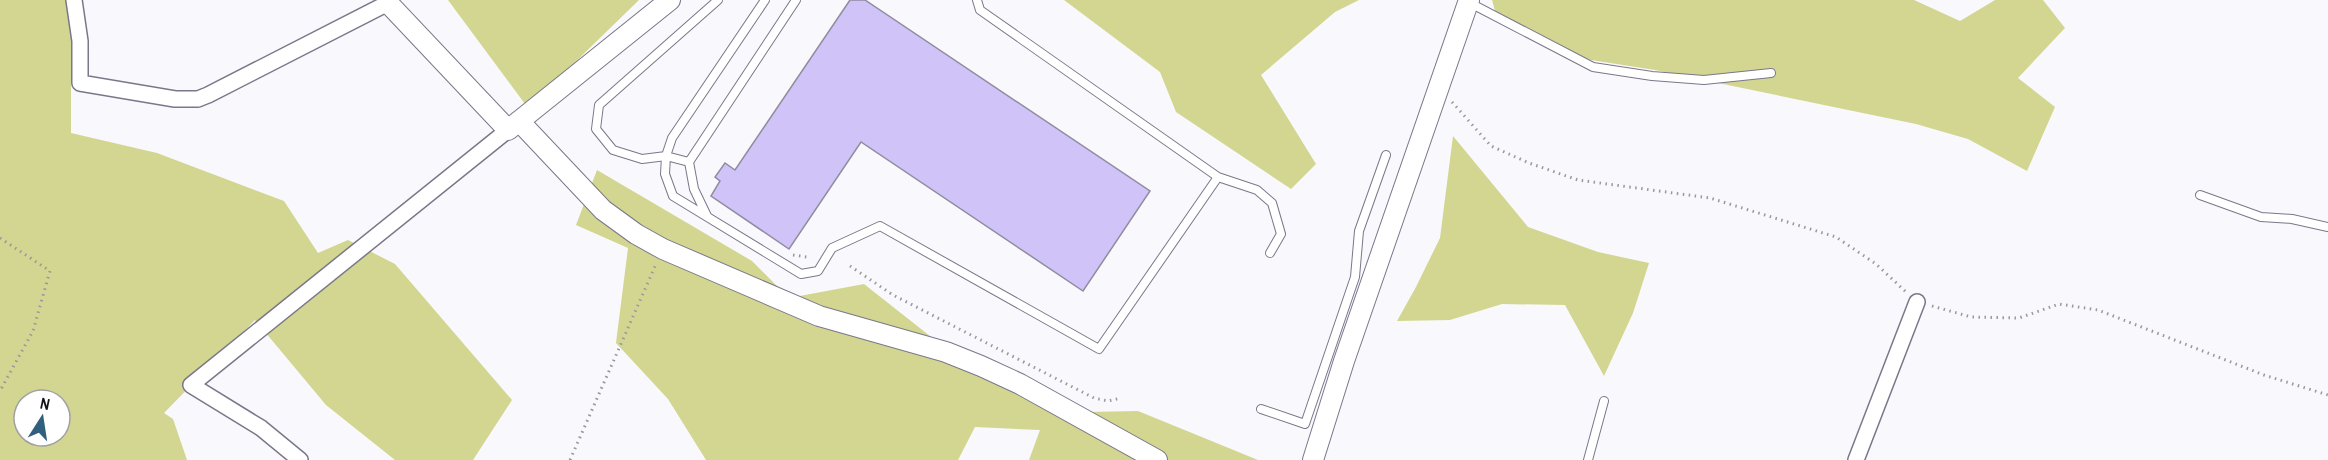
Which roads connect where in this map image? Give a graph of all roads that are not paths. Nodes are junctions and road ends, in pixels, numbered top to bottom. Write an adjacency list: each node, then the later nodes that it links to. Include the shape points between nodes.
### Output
1 (74, 0): 8 (street, via 80,40 80,83 183,100 208,95)
2 (670, 0): 10 (street)
3 (718, 0): 12 (lane, via 599,105 596,129 613,150 642,159)
4 (765, 0): 12 (lane, via 672,138)
5 (796, 0): 13 (lane)
6 (977, 0): 14 (lane, via 981,10)
7 (1469, 1): 9 (lane, via 1593,67 1704,80); 24 (street)
8 (388, 3): 10 (street)
9 (1771, 73)
10 (514, 125): 22 (street, via 191,385 261,428); 23 (street, via 603,210 663,249 819,316 946,352 981,366)
11 (1386, 155): 21 (lane, via 1359,231 1355,276 1305,424)
12 (666, 156): 13 (lane); 16 (lane, via 665,174 673,196)
13 (689, 162): 16 (lane, via 694,189)
14 (1218, 177): 16 (lane, via 1099,349 879,226 832,248 818,271 801,273); 18 (lane, via 1257,190 1272,203 1281,234)
15 (2200, 195): 17 (lane, via 2261,217)
16 (707, 217)
17 (2328, 227)
18 (1270, 253)
19 (1917, 302): 26 (street)
20 (1604, 400): 25 (lane)
21 (1261, 409)
22 (300, 460)
23 (1157, 460)
24 (1313, 460)
25 (1588, 460)
26 (1856, 460)

